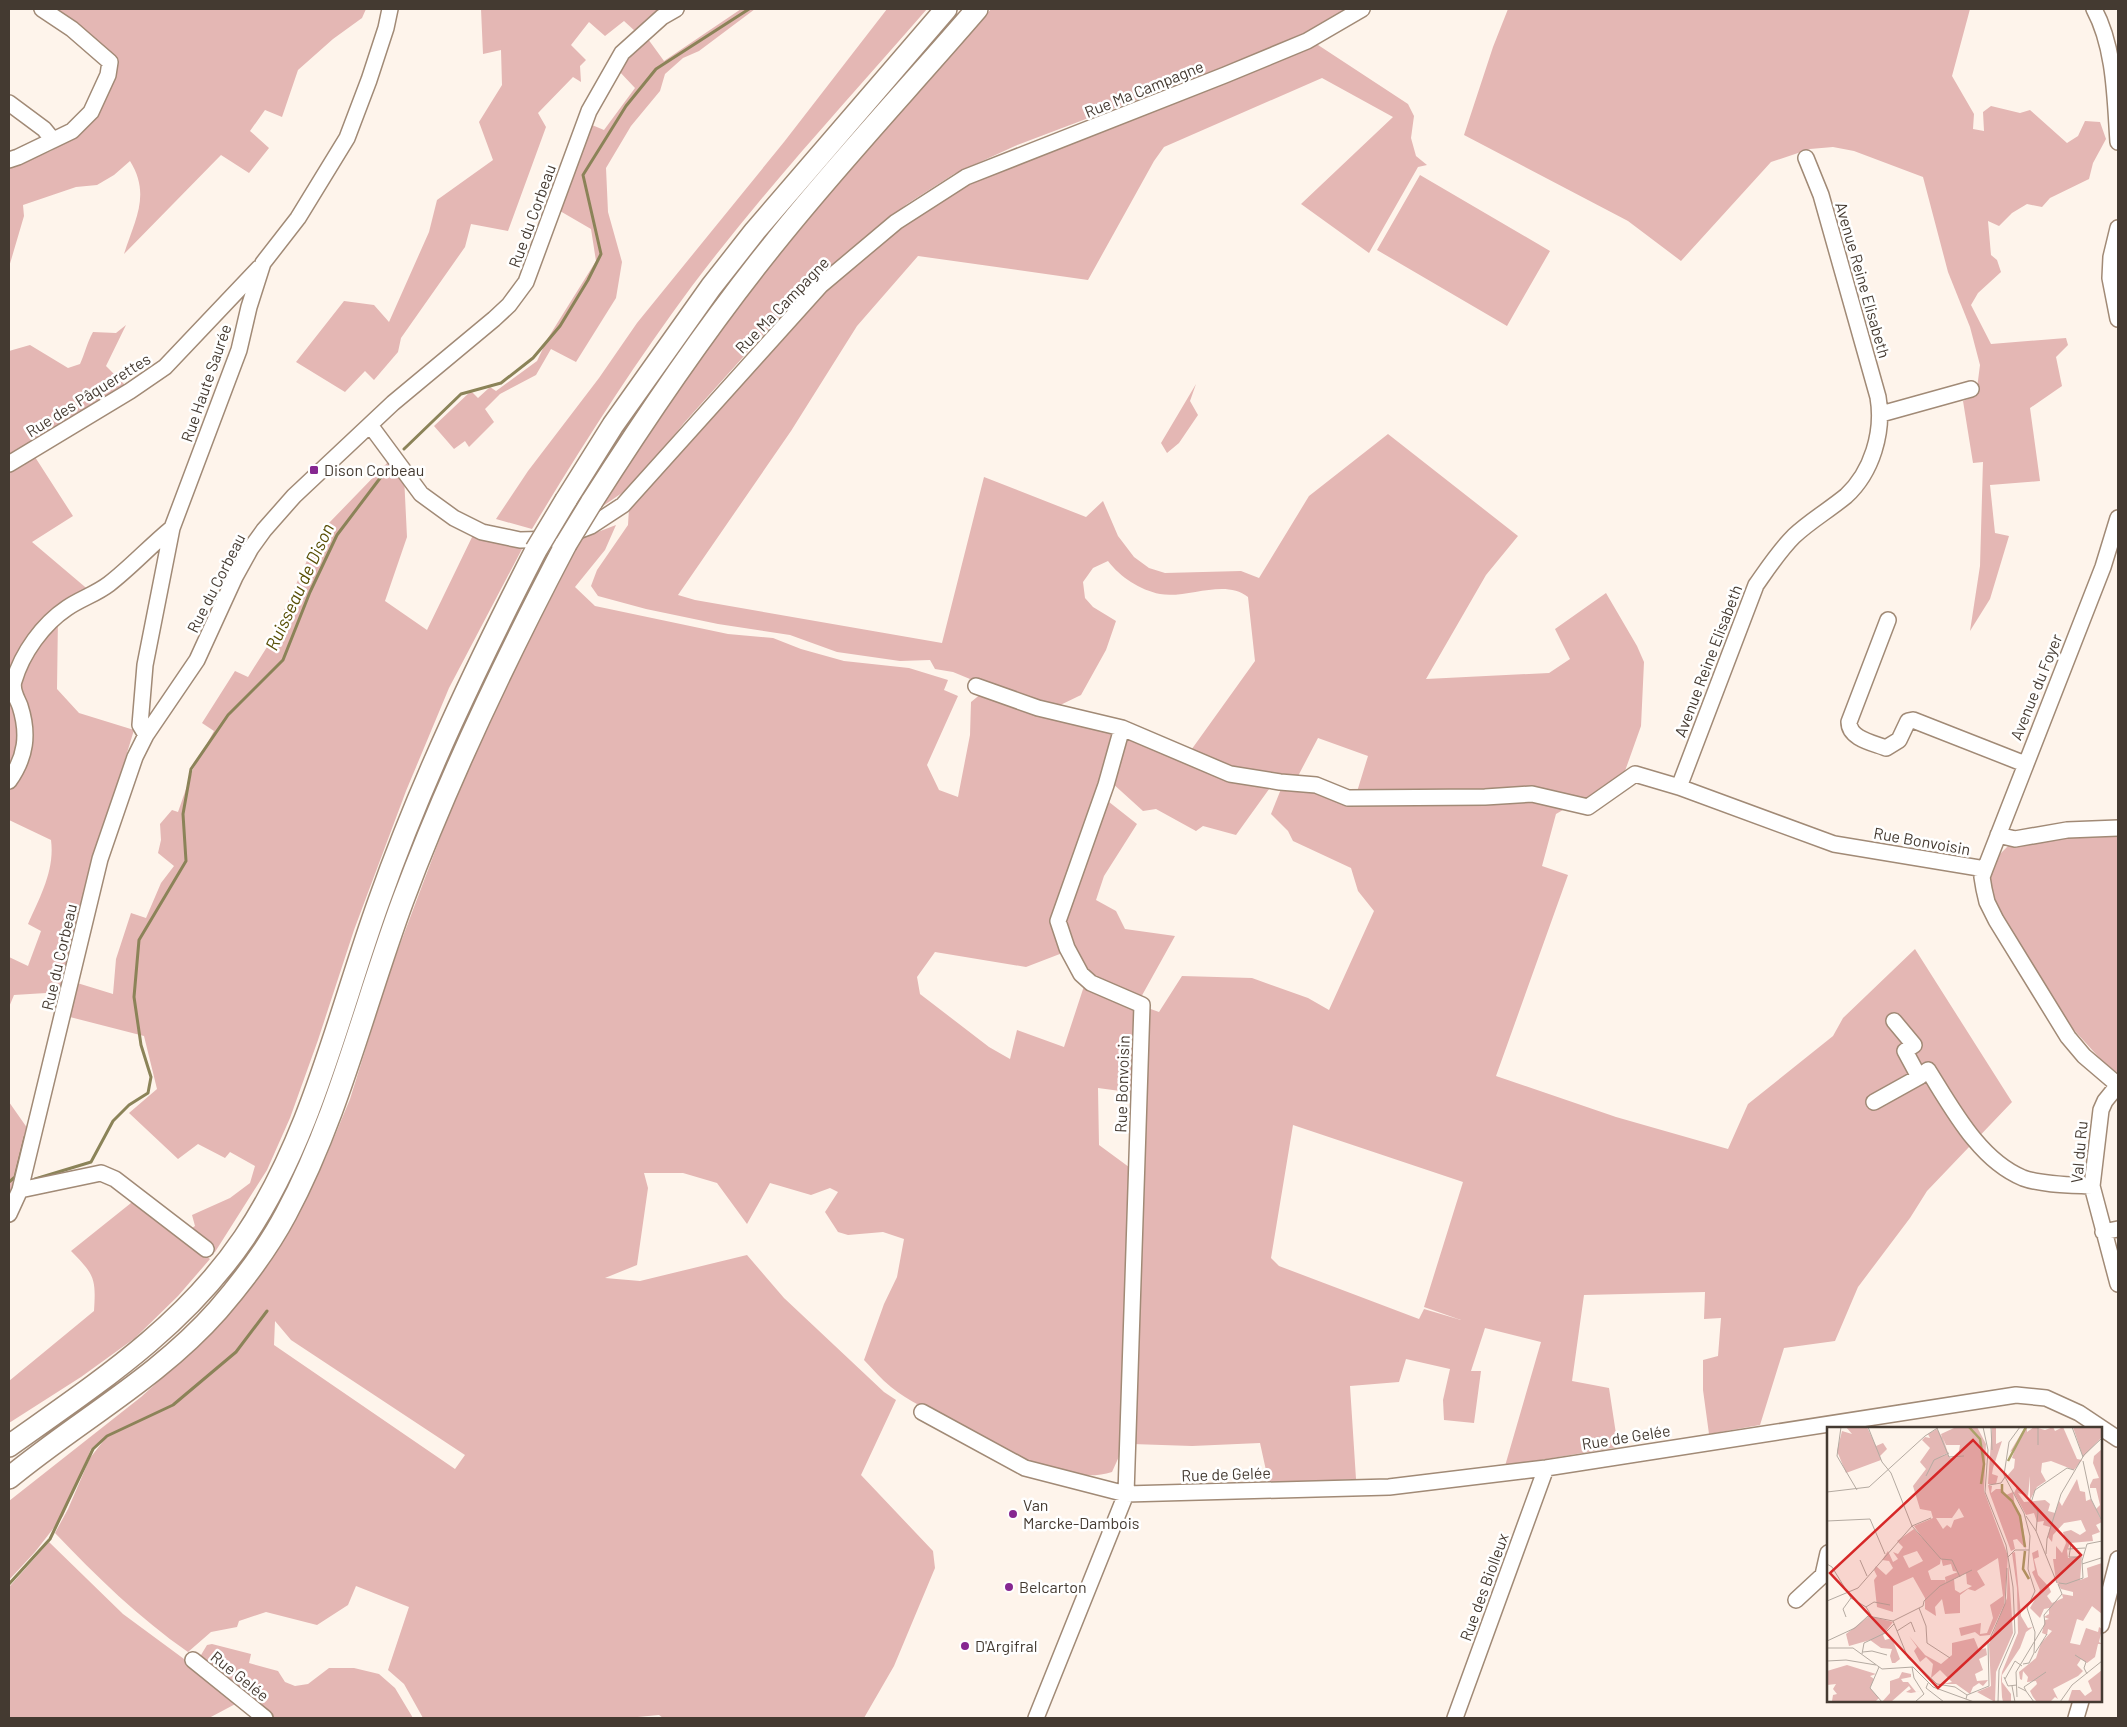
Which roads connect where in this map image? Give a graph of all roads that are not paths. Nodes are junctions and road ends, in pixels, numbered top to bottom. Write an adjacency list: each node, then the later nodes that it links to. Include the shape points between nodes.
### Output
1 (42, 9): 9 (street, via 72,28 110,62 108,75 91,112 72,131)
2 (390, 9): 14 (street, Rue Haute Saurée, via 369,80 347,138 298,218)
3 (676, 9): 18 (street, Rue du Corbeau, via 662,17 622,54 589,111 526,282 494,320)
4 (946, 9): 49 (highway, bridge, via 710,287 619,417 536,550 468,683 427,777 373,916 314,1097 265,1205 243,1240 186,1310 160,1334 113,1372)
5 (977, 9): 51 (highway, bridge, via 772,245 684,362 566,544 518,635 422,849 390,934 335,1104 285,1216 240,1282 192,1336 129,1391)
6 (1362, 9): 18 (street, Rue Ma Campagne, via 1307,40 1234,72 966,177 896,222 821,285 623,506 591,526 557,539 520,540 482,532 454,518 421,494)
7 (2094, 9): 10 (street, via 2106,40 2112,72)
8 (9, 103): 9 (street, via 44,129)
9 (53, 140): 12 (street)
10 (2118, 142)
11 (1806, 158): 17 (street, Avenue Reine Elisabeth, via 1821,195)
12 (9, 160)
13 (2118, 228): 15 (street, via 2110,278)
14 (263, 264): 19 (street, Rue des Pâquerettes, via 165,367); 21 (street, Rue Haute Saurée, via 239,350)
15 (2118, 319)
16 (1970, 389): 17 (street)
17 (1881, 414): 28 (street, Avenue Reine Elisabeth, via 1876,444 1858,483 1793,537 1756,585)
18 (370, 425): 25 (street, Rue du Corbeau, via 294,496 260,536 236,577 197,660)
19 (9, 464)
20 (2118, 518): 26 (street, Avenue du Foyer, via 2103,567)
21 (172, 528): 25 (street, Rue Haute Saurée, via 145,665 140,725); 27 (street, via 109,584 49,622 21,662 13,683 26,729 26,743 17,770)
22 (1888, 620): 26 (street, via 1848,722 1851,732 1886,748 1898,740 1908,721 1913,720)
23 (976, 686): 24 (street, via 1038,708)
24 (1122, 728): 28 (street, Rue Bonvoisin, via 1230,774 1316,785 1348,798 1532,794 1588,807 1635,774); 52 (street, Rue Bonvoisin, via 1106,785 1058,921 1081,974 1091,983 1142,1005)
25 (146, 735): 37 (street, Rue du Corbeau, via 135,757 100,859)
26 (2025, 764): 30 (street, Avenue du Foyer)
27 (9, 781)
28 (1679, 787): 31 (street, Rue Bonvoisin, via 1834,844)
29 (2118, 828): 30 (street, via 2067,830 2015,839)
30 (1998, 835): 31 (street, Avenue du Foyer)
31 (1985, 870): 34 (street, Rue Bonvoisin, via 1982,877 1987,902 2036,987 2068,1037 2084,1056)
32 (1894, 1020): 33 (street, via 1914,1045 1905,1051)
33 (1919, 1077): 35 (street); 36 (street, via 1928,1070 1972,1139 2015,1174 2025,1179)
34 (2118, 1085): 36 (street, Val du Ru, via 2101,1110)
35 (1874, 1102)
36 (2092, 1186): 39 (street, Val du Ru)
37 (20, 1190): 38 (street, Rue du Corbeau); 40 (street, via 101,1172 115,1179)
38 (9, 1214)
39 (2111, 1231): 41 (street, Val du Ru)
40 (206, 1249)
41 (2118, 1284)
42 (922, 1412): 52 (street, Rue de Gelée, via 1025,1468)
43 (1857, 1424): 44 (street, Rue de Gelée); 45 (street, Rue de Gelée, via 2016,1395 2046,1398)
44 (1836, 1427)
45 (2100, 1427)
46 (1827, 1428): 50 (street, Rue de Gelée)
47 (2102, 1428): 48 (street, Rue de Gelée)
48 (2118, 1439)
49 (9, 1446)
50 (1546, 1468): 52 (street, Rue de Gelée, via 1389,1487); 61 (street, Rue des Biolleux)
51 (9, 1478)
52 (1126, 1494): 60 (street)
53 (1827, 1557): 55 (street, via 1823,1575)
54 (2118, 1559): 56 (street)
55 (1796, 1600)
56 (2102, 1621)
57 (194, 1660): 59 (street, Rue Gelée)
58 (2081, 1702): 62 (street)
59 (265, 1718)
60 (1036, 1718)
61 (1455, 1718)
62 (2076, 1718)

